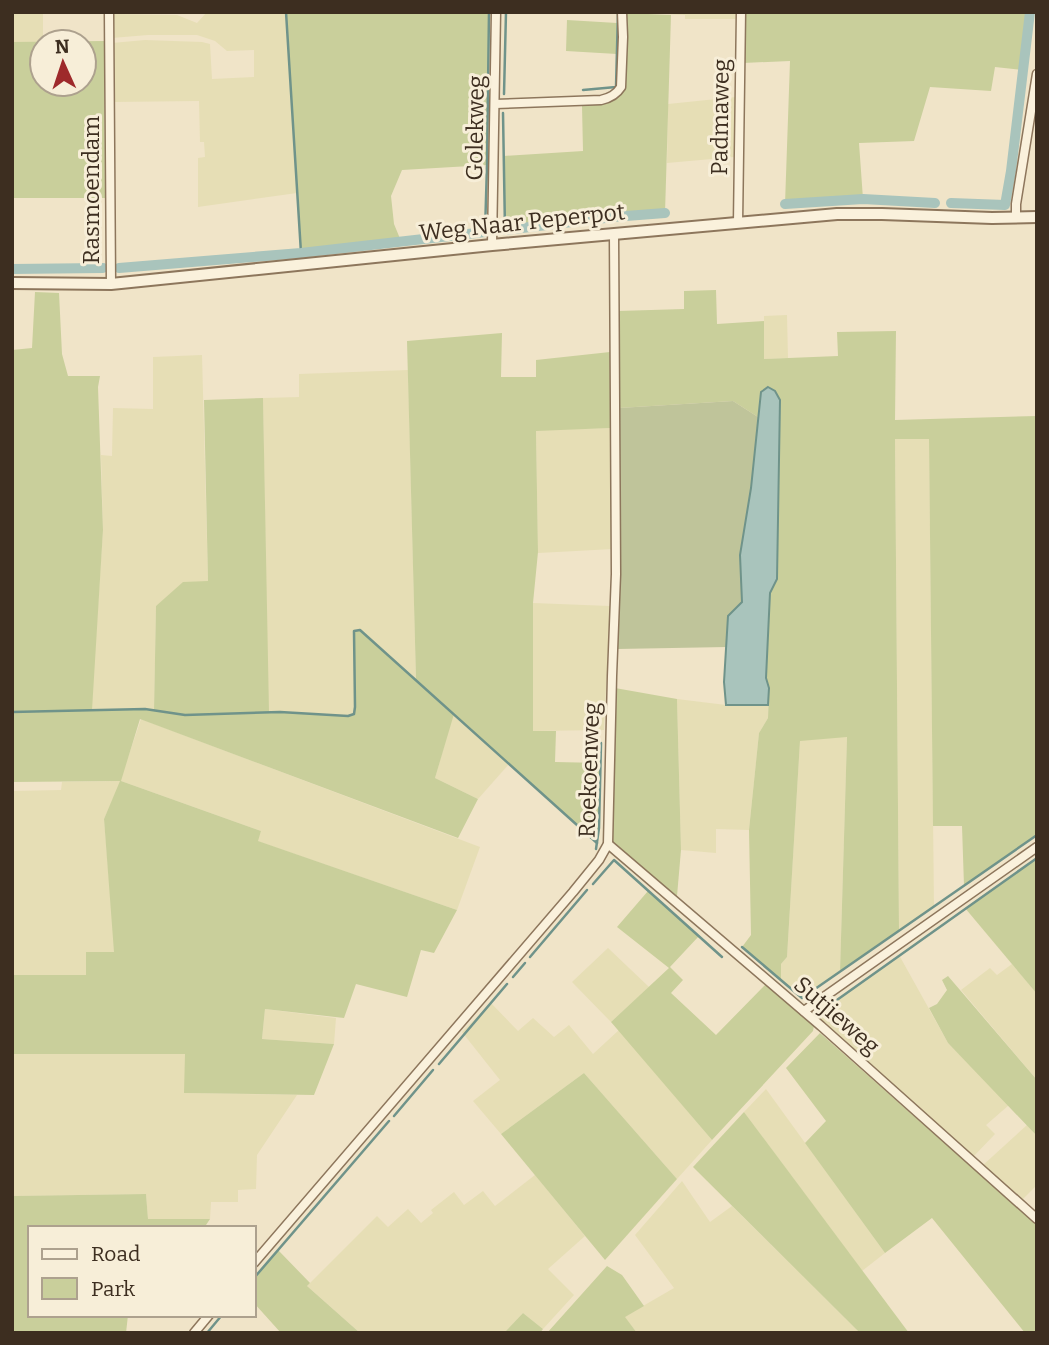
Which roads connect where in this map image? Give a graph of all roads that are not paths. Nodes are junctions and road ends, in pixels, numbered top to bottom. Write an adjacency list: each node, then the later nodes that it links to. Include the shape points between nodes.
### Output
1 (109, 12): 13 (street, Rasmoendam)
2 (496, 12): 6 (street, Golekweg)
3 (622, 12): 6 (street, via 621,87 617,94 601,100)
4 (741, 12): 9 (street, Padmaweg)
5 (1037, 74): 8 (street)
6 (495, 104): 11 (street, Golekweg)
7 (1037, 217): 8 (street, Weg Naar Peperpot)
8 (1016, 218): 9 (street, Weg Naar Peperpot, via 837,214)
9 (738, 223): 10 (street, Weg Naar Peperpot)
10 (614, 234): 11 (street, Weg Naar Peperpot); 14 (street, Roekoenweg, via 617,574)
11 (492, 245): 13 (street, Weg Naar Peperpot)
12 (12, 283): 13 (street, Weg Naar Peperpot)
13 (111, 284)
14 (608, 844): 16 (street, Sutjieweg); 18 (street, Roekoenweg, via 573,892)
15 (1037, 847): 16 (street)
16 (804, 1011): 17 (street, Sutjieweg)
17 (1037, 1219)
18 (256, 1261)
19 (207, 1317): 20 (street)
20 (194, 1333)

